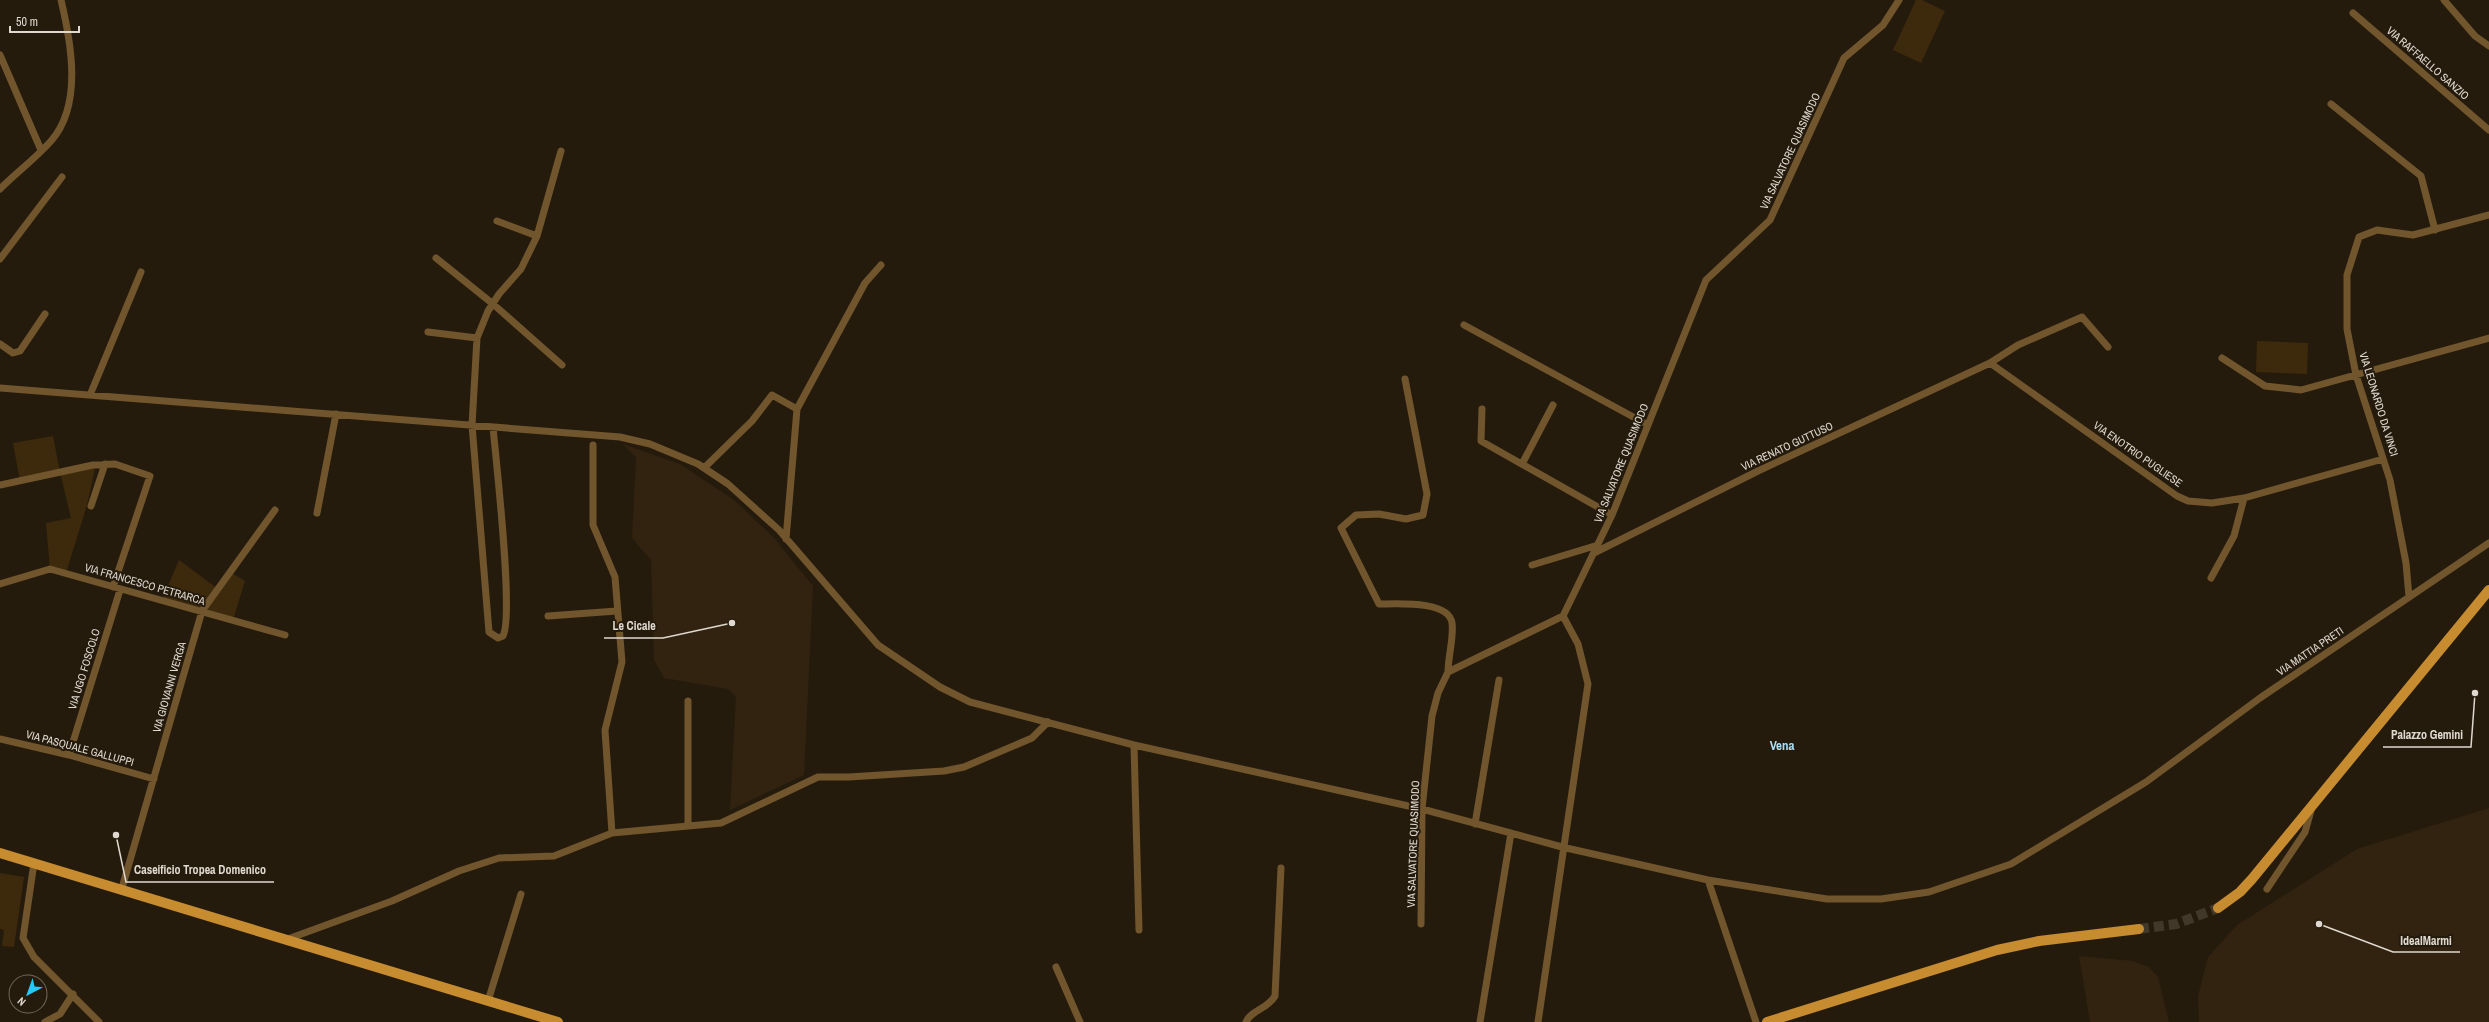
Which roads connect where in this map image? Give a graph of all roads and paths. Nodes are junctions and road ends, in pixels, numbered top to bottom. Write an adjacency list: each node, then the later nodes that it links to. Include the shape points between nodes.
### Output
1 (61, 0): 9 (street, via 69,34 71,89 64,122 51,141)
2 (1899, 0): 41 (street, VIA SALVATORE QUASIMODO, via 1883,25 1844,58 1770,220 1706,280)
3 (2444, 0): 5 (street, via 2475,36)
4 (2353, 12): 8 (street, VIA RAFFAELLO SANZIO)
5 (2489, 46)
6 (0, 55): 9 (street)
7 (2331, 104): 15 (street, via 2421,176)
8 (2489, 130)
9 (41, 150): 12 (street)
10 (562, 151): 16 (street)
11 (62, 177): 18 (street)
12 (0, 189)
13 (2489, 215): 15 (street)
14 (497, 221): 16 (street)
15 (2435, 230): 32 (street, VIA LEONARDO DA VINCI, via 2413,235 2377,230 2359,236 2346,275 2347,329)
16 (537, 236): 21 (street, via 521,269)
17 (436, 258): 21 (street)
18 (0, 259)
19 (881, 265): 37 (street, via 865,283)
20 (141, 272): 35 (street)
21 (493, 304): 25 (street); 31 (street)
22 (45, 314): 27 (street, via 20,351 13,353)
23 (1464, 325): 41 (street)
24 (428, 332): 25 (street)
25 (477, 338): 40 (street)
26 (2489, 338): 32 (street)
27 (0, 344)
28 (2108, 347): 30 (street, VIA RENATO GUTTUSO, via 2082,318 2018,345)
29 (2222, 358): 32 (street, via 2265,386 2275,388 2301,390)
30 (1990, 363): 49 (street, VIA ENOTRIO PUGLIESE, via 2177,496 2188,501 2212,503); 56 (street, VIA RENATO GUTTUSO)
31 (562, 365)
32 (2356, 375): 44 (street, VIA LEONARDO DA VINCI)
33 (1405, 379): 69 (street, via 1427,494 1423,515 1406,519 1379,514 1356,515 1342,528 1379,604 1427,605 1445,611 1452,622)
34 (0, 388): 35 (street, VIA MATTIA PRETI)
35 (90, 395): 39 (street, VIA MATTIA PRETI)
36 (1553, 405): 46 (street)
37 (797, 408): 47 (street, via 772,395 752,421); 54 (street)
38 (1482, 409): 46 (street, via 1481,441)
39 (336, 414): 40 (street, VIA MATTIA PRETI); 52 (street)
40 (472, 425): 42 (street, VIA MATTIA PRETI); 42 (street, via 490,632 498,638 503,636 506,630 506,597)
41 (1648, 425): 53 (street, VIA SALVATORE QUASIMODO)
42 (493, 427): 47 (street, VIA MATTIA PRETI, via 620,438 650,444)
43 (593, 445): 65 (street, via 593,525 615,577)
44 (2383, 459): 49 (street, VIA ENOTRIO PUGLIESE); 63 (street, VIA LEONARDO DA VINCI, via 2400,524)
45 (105, 464): 48 (street); 50 (street); 60 (street, via 115,464 150,476)
46 (1522, 464): 53 (street)
47 (704, 468): 54 (street, VIA MATTIA PRETI, via 749,501)
48 (0, 485)
49 (2244, 498): 58 (street, via 2234,536)
50 (91, 506)
51 (275, 510): 64 (street, VIA GIOVANNI VERGA)
52 (317, 513)
53 (1612, 515): 56 (street, VIA SALVATORE QUASIMODO)
54 (786, 539): 72 (street, VIA MATTIA PRETI, via 878,644 911,668 970,702)
55 (2489, 543): 63 (street, VIA MATTIA PRETI)
56 (1597, 548): 57 (street, VIA RENATO GUTTUSO); 67 (street, VIA SALVATORE QUASIMODO)
57 (1532, 564)
58 (2210, 578)
59 (0, 584): 60 (street, VIA FRANCESCO PETRARCA, via 50,570)
60 (113, 586): 61 (street, VIA FRANCESCO PETRARCA)
61 (120, 590): 64 (street, VIA FRANCESCO PETRARCA); 75 (street, VIA UGO FOSCOLO)
62 (2489, 590): 77 (main road)
63 (2409, 597): 87 (street, VIA MATTIA PRETI, via 2260,698 2146,782 2011,864 1929,892 1881,899 1827,899)
64 (202, 611): 68 (street, VIA FRANCESCO PETRARCA); 76 (street, VIA GIOVANNI VERGA)
65 (618, 611): 66 (street); 81 (street, via 622,662 605,730)
66 (548, 616)
67 (1563, 616): 69 (street); 83 (street, via 1578,644 1588,684)
68 (284, 635)
69 (1448, 672): 78 (street, VIA SALVATORE QUASIMODO, via 1438,693 1432,716)
70 (1499, 680): 79 (street)
71 (688, 701): 80 (street)
72 (1048, 722): 74 (street, VIA MATTIA PRETI); 80 (street, via 1032,738 964,767 944,771 818,777 721,823)
73 (0, 739): 75 (street, VIA PASQUALE GALLUPPI)
74 (1134, 745): 78 (street, VIA MATTIA PRETI); 94 (street)
75 (69, 755): 76 (street, VIA PASQUALE GALLUPPI)
76 (154, 779): 88 (street, VIA GIOVANNI VERGA)
77 (2312, 807): 89 (street, via 2305,832); 91 (main road, via 2240,892)
78 (1422, 809): 79 (street, VIA MATTIA PRETI); 92 (street, VIA SALVATORE QUASIMODO)
79 (1475, 824): 82 (street, VIA MATTIA PRETI)
80 (688, 826): 81 (street)
81 (612, 833): 95 (street, via 554,856 499,858 459,871 392,901)
82 (1511, 834): 83 (street, VIA MATTIA PRETI); 104 (street)
83 (1562, 847): 87 (street, VIA MATTIA PRETI); 105 (street)
84 (0, 853): 85 (main road)
85 (34, 863): 88 (main road); 97 (street, via 23,938 34,957)
86 (1281, 868): 103 (street, via 1275,996 1271,1004 1248,1017)
87 (1708, 880): 106 (street)
88 (122, 888): 95 (main road)
89 (2267, 888)
90 (522, 894): 98 (street)
91 (2218, 908)
92 (1421, 924)
93 (2139, 929): 107 (main road, via 2039,941 1998,950)
94 (1139, 930)
95 (285, 940): 98 (main road)
96 (1056, 966): 102 (street)
97 (73, 994): 99 (street, via 60,1014); 100 (street)
98 (488, 1001): 101 (main road)
99 (46, 1022)
100 (99, 1022)
101 (558, 1022)
102 (1080, 1022)
103 (1246, 1022)
104 (1480, 1022)
105 (1538, 1022)
106 (1756, 1022)
107 (1767, 1022)

